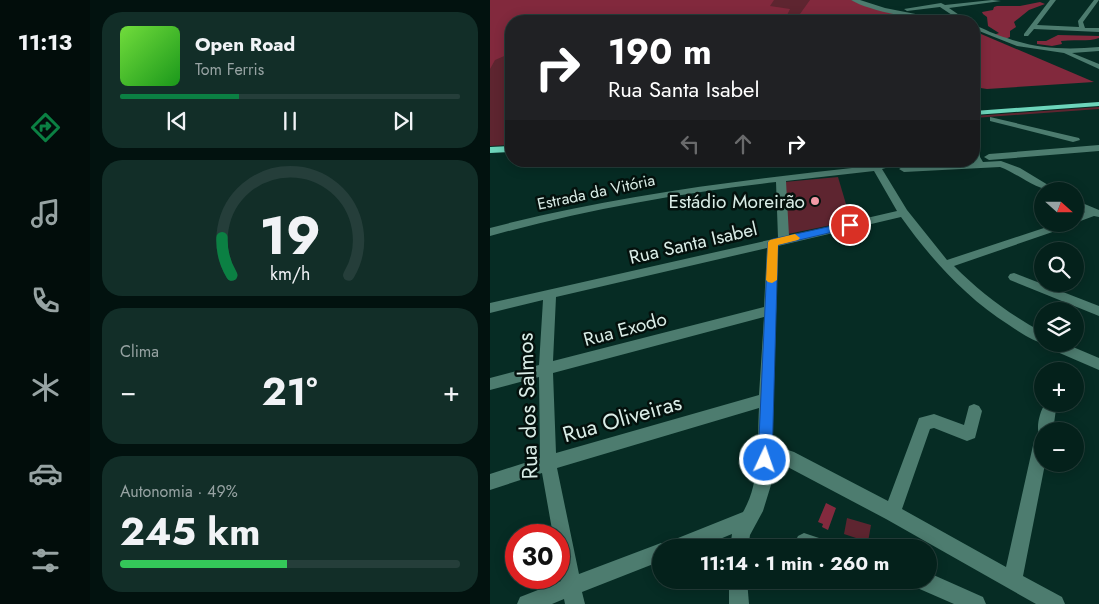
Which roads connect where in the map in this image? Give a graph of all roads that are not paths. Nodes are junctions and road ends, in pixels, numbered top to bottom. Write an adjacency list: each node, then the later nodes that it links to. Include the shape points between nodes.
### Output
1 (934, 0): 7 (street)
2 (1053, 0): 11 (street)
3 (1097, 0): 12 (street, via 1080,22)
4 (857, 1): 5 (street); 8 (street)
5 (875, 1)
6 (998, 1): 7 (street)
7 (943, 6): 8 (street); 10 (street)
8 (890, 11): 9 (street)
9 (913, 15)
10 (956, 15)
11 (1034, 27): 12 (street); 15 (street)
12 (1083, 29): 14 (street)
13 (980, 30): 17 (street, via 1012,43)
14 (1099, 30)
15 (1026, 35)
16 (1099, 49): 17 (street)
17 (1062, 52): 18 (street)
18 (1099, 67)
19 (1098, 106): 20 (main road); 21 (main road)
20 (980, 114)
21 (1010, 118): 22 (main road); 24 (street)
22 (993, 119): 23 (main road); 24 (street)
23 (980, 120)
24 (1027, 128): 25 (street)
25 (1076, 140)
26 (1099, 148): 29 (street)
27 (505, 149): 28 (main road)
28 (490, 150)
29 (1067, 151): 32 (street); 38 (street)
30 (505, 158): 31 (main road)
31 (490, 159)
32 (980, 159)
33 (980, 160): 38 (street)
34 (861, 167): 39 (street, Estrada da Vitória)
35 (875, 167): 42 (street)
36 (881, 167): 37 (street, via 892,170)
37 (915, 167)
38 (1012, 167): 40 (street)
39 (780, 179): 45 (street, Estrada da Vitória, via 646,197); 49 (street)
40 (1038, 182)
41 (1084, 207): 43 (street)
42 (904, 213): 49 (street, Rua Santa Isabel); 50 (street)
43 (1096, 213): 44 (street)
44 (1084, 217)
45 (539, 220): 46 (street, Estrada da Vitória); 48 (street)
46 (490, 232)
47 (1042, 232): 50 (street)
48 (490, 241)
49 (779, 241): 52 (street, Rua Santa Isabel); 54 (street)
50 (945, 265): 56 (street, via 992,308)
51 (1014, 277): 55 (street)
52 (550, 294): 53 (street, Rua Santa Isabel); 59 (street, Rua dos Salmos)
53 (490, 308)
54 (770, 310): 59 (street, Rua Exodo); 61 (street)
55 (1099, 311)
56 (1034, 334)
57 (1071, 352): 58 (street)
58 (1099, 364)
59 (546, 369): 60 (street, Rua Exodo); 64 (street, Rua dos Salmos)
60 (490, 384)
61 (768, 399): 64 (street, Rua Oliveiras); 68 (street, via 762,495)
62 (974, 411): 67 (street, via 968,434 934,422 924,423)
63 (788, 458): 67 (street)
64 (548, 462): 66 (street, Rua Oliveiras); 75 (street, Rua dos Salmos)
65 (1035, 472): 72 (street)
66 (490, 482)
67 (892, 513): 72 (street)
68 (748, 519): 69 (street); 70 (street)
69 (697, 539)
70 (741, 539)
71 (652, 557): 75 (street)
72 (1013, 579): 79 (street)
73 (937, 587): 78 (street)
74 (738, 589): 77 (street)
75 (574, 596): 76 (street)
76 (526, 604)
77 (739, 604)
78 (976, 604)
79 (1055, 604)

